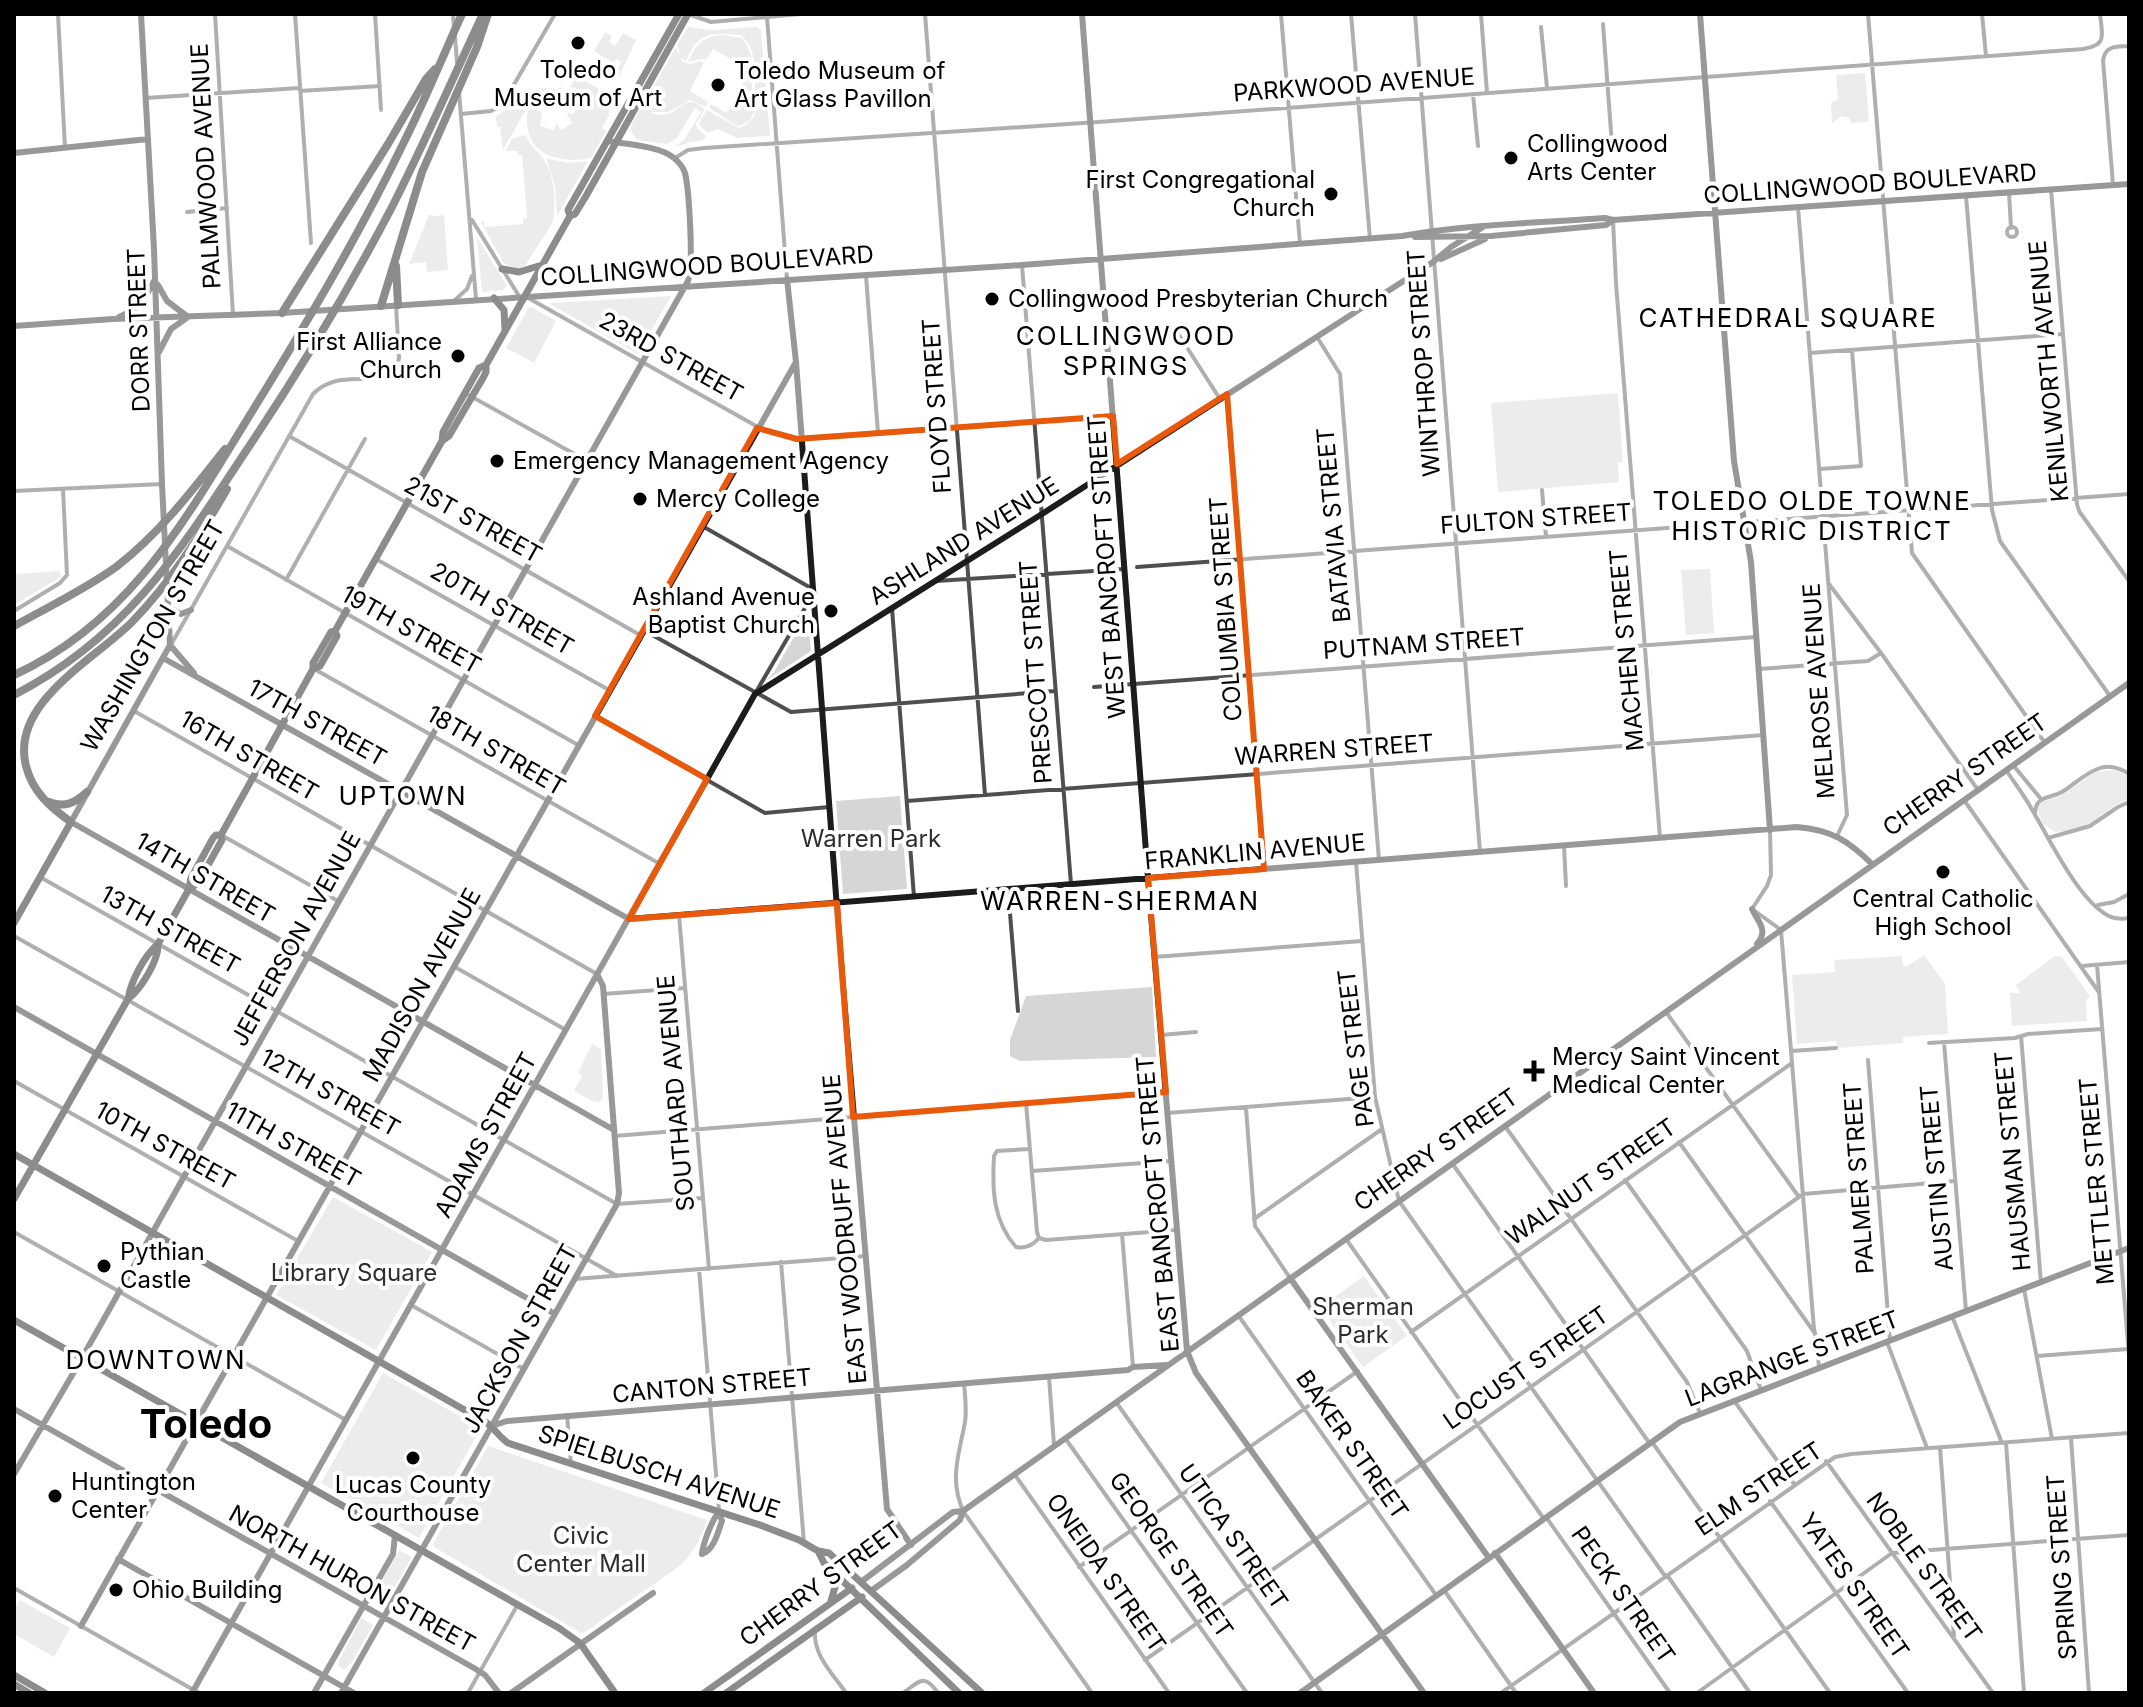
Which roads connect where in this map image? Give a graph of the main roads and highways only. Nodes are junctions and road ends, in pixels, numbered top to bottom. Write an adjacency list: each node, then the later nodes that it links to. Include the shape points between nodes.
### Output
1 (462, 14): 5 (highway)
2 (486, 14): 7 (highway, via 477,47 422,172); 16 (highway, via 391,208)
3 (679, 14): 6 (main road)
4 (688, 14): 6 (main road)
5 (439, 66): 13 (highway); 15 (highway, via 372,204)
6 (612, 142): 8 (main road)
7 (395, 260): 11 (highway); 12 (highway)
8 (542, 265): 9 (main road, via 519,272); 14 (main road)
9 (502, 269)
10 (494, 298): 14 (main road, via 504,310)
11 (397, 305)
12 (381, 306)
13 (282, 313)
14 (505, 330): 25 (main road, via 486,372 313,663 221,835 213,838)
15 (245, 423): 17 (highway, via 141,546 98,579); 18 (highway, via 178,531 128,594 93,626)
16 (261, 430): 19 (highway, via 177,554 125,615 82,652); 21 (highway, via 161,590 33,715 25,760)
17 (14, 626)
18 (14, 675)
19 (14, 695)
20 (87, 792): 21 (highway, via 66,805)
21 (43, 799): 22 (highway)
22 (71, 822): 23 (main road, WASHINGTON STREET)
23 (14, 923)
24 (14, 1154): 25 (main road, SPIELBUSCH AVENUE)
25 (33, 1165): 26 (main road); 28 (main road, SPIELBUSCH AVENUE, via 492,1426 508,1443 768,1528)
26 (14, 1199)
27 (14, 1320): 39 (main road, via 569,1634)
28 (818, 1551): 29 (main road, SPIELBUSCH AVENUE); 30 (main road, SPIELBUSCH AVENUE, via 829,1553)
29 (833, 1572): 31 (main road, SPIELBUSCH AVENUE); 34 (main road)
30 (861, 1582): 31 (main road, CHERRY STREET); 32 (main road, SPIELBUSCH AVENUE)
31 (850, 1589): 33 (main road, SPIELBUSCH AVENUE); 34 (main road, CHERRY STREET)
32 (871, 1591): 33 (main road, CHERRY STREET); 43 (main road, SPIELBUSCH AVENUE)
33 (860, 1599): 41 (main road, CHERRY STREET); 42 (main road, SPIELBUSCH AVENUE)
34 (830, 1603): 40 (main road, CHERRY STREET)
35 (14, 1675): 37 (main road)
36 (14, 1684): 38 (main road)
37 (41, 1692)
38 (29, 1693)
39 (615, 1693)
40 (704, 1693)
41 (726, 1693)
42 (959, 1693)
43 (982, 1693)

